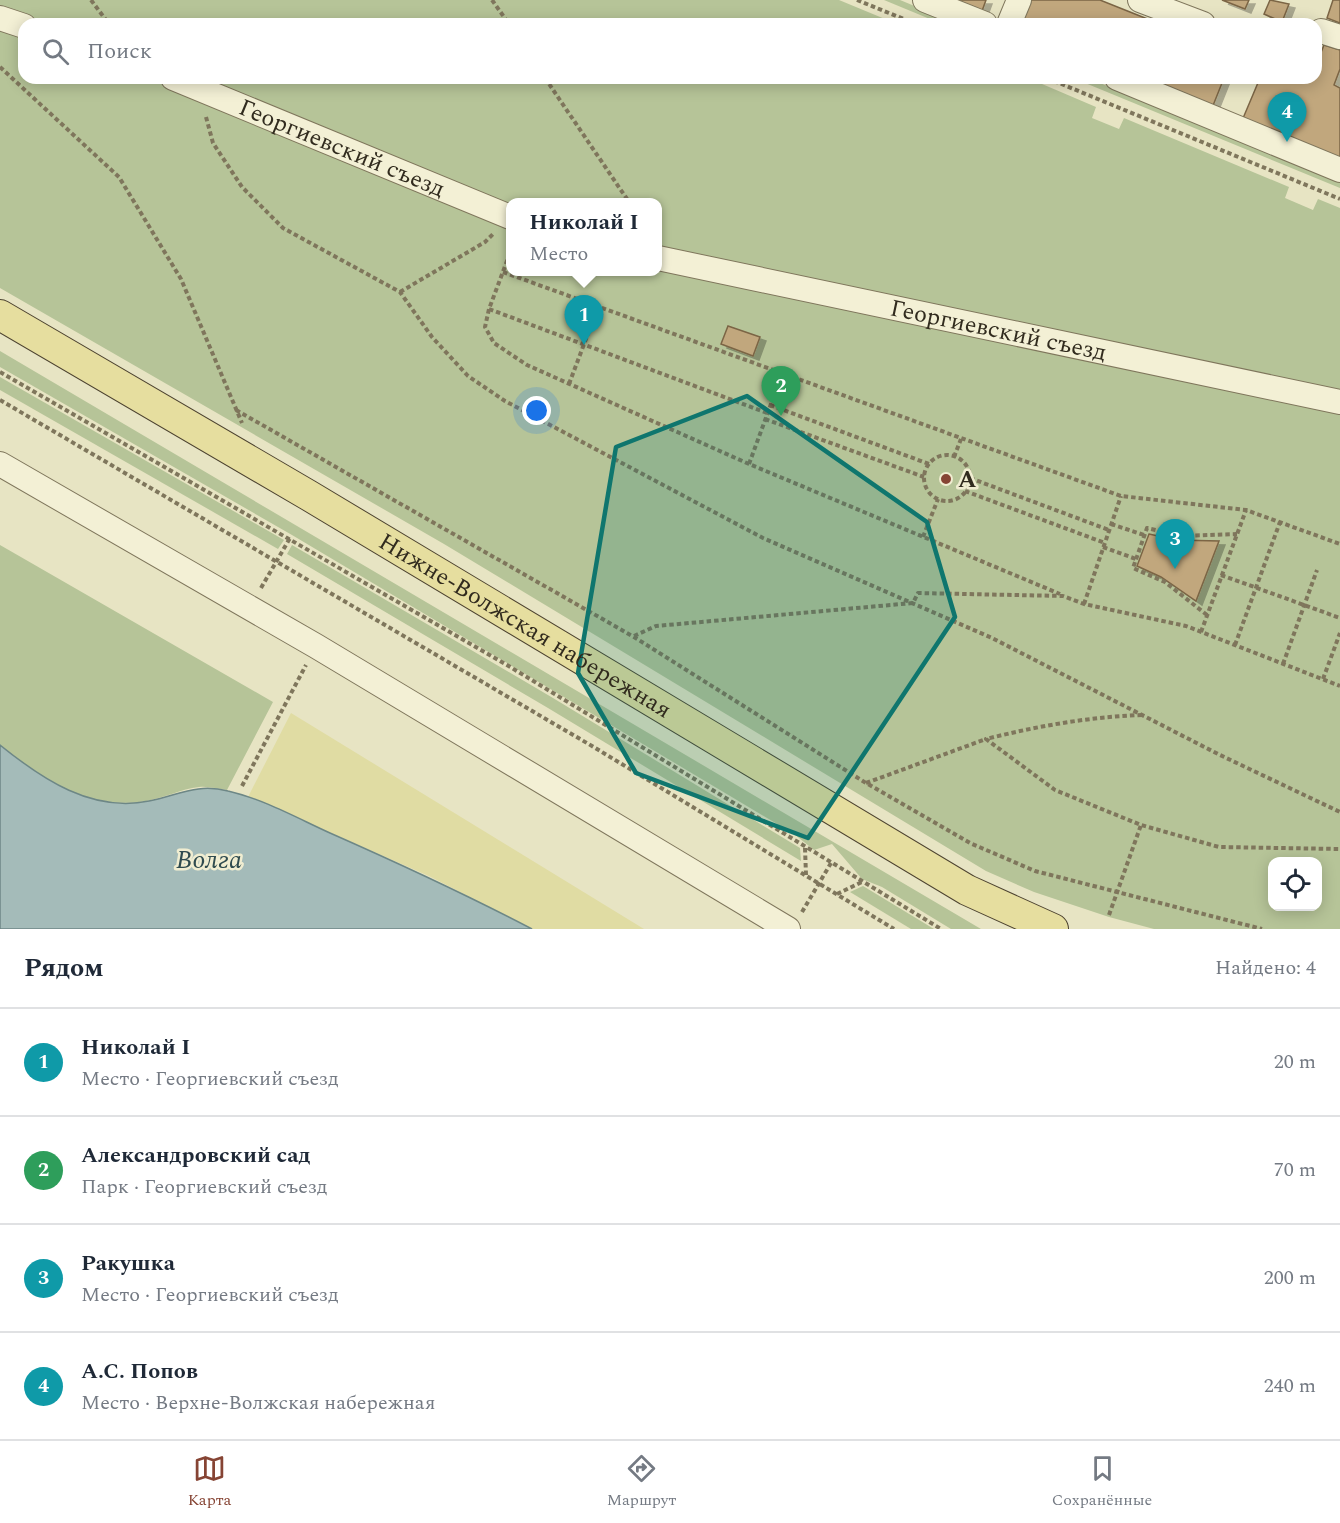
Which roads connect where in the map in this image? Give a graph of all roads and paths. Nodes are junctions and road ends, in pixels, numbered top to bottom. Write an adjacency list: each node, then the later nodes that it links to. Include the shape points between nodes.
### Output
1 (90, 0): 8 (path)
2 (492, 0): 9 (path)
3 (857, 0): 10 (path)
4 (925, 0): 11 (street)
5 (1019, 0): 12 (street)
6 (1140, 0): 13 (street)
7 (0, 18): 14 (street)
8 (104, 18)
9 (504, 18)
10 (901, 18)
11 (970, 18)
12 (1012, 18)
13 (1187, 18)
14 (18, 24)
15 (0, 67): 17 (path)
16 (18, 84): 43 (path, via 119,177 181,279)
17 (18, 84)
18 (187, 84): 26 (street, Георгиевский съезд)
19 (549, 84): 24 (path)
20 (1062, 84): 25 (path)
21 (1132, 84): 23 (street)
22 (203, 106): 32 (path, via 213,143 242,187 283,228)
23 (1340, 170)
24 (626, 198)
25 (1340, 199)
26 (506, 216): 32 (path, via 484,242)
27 (662, 259): 41 (street, Георгиевский съезд)
28 (506, 264): 29 (path)
29 (503, 272): 30 (path); 34 (path)
30 (506, 273)
31 (514, 276): 33 (path)
32 (400, 292): 74 (path, via 432,337 468,376 505,400 710,511)
33 (598, 307): 36 (path); 38 (path)
34 (489, 309): 36 (path); 39 (path, via 485,327 494,343 527,365)
35 (0, 315): 105 (main road, Нижне-Волжская набережная, via 967,890)
36 (584, 345): 39 (path); 44 (path)
37 (0, 372): 64 (path)
38 (782, 374): 42 (path); 47 (path)
39 (569, 384): 50 (path)
40 (0, 400): 68 (path)
41 (1340, 402)
42 (770, 405): 44 (path); 51 (path)
43 (236, 410): 46 (path); 81 (path)
44 (767, 413): 45 (path)
45 (765, 419): 50 (path); 52 (path)
46 (242, 423)
47 (961, 439): 48 (path); 55 (path)
48 (954, 457): 51 (path, via 941,456); 53 (path, via 967,467)
49 (0, 464): 102 (street)
50 (749, 464): 63 (path)
51 (929, 464): 52 (path)
52 (924, 477): 56 (path, via 929,493)
53 (970, 478): 54 (path); 60 (path)
54 (965, 491): 56 (path, via 956,499); 66 (path)
55 (1120, 496): 57 (path); 59 (path)
56 (938, 499): 63 (path)
57 (1246, 510): 58 (path); 61 (path)
58 (1280, 522): 65 (path); 71 (path)
59 (1111, 524): 60 (path); 62 (path)
60 (1109, 530): 66 (path)
61 (1236, 534): 62 (path, via 1180,536 1147,528); 70 (path)
62 (1144, 535): 67 (path)
63 (923, 537): 72 (path)
64 (290, 538): 68 (path); 93 (path)
65 (1340, 544)
66 (1104, 545): 67 (path); 75 (path)
67 (1136, 559): 77 (path, via 1132,568 1165,582)
68 (278, 560): 73 (path); 96 (path)
69 (1317, 570): 76 (path)
70 (1221, 575): 71 (path); 77 (path)
71 (1257, 588): 76 (path); 82 (path)
72 (1063, 596): 74 (path, via 918,592); 75 (path)
73 (255, 598)
74 (913, 603): 81 (path, via 656,626); 87 (path, via 992,638)
75 (1084, 604): 79 (path)
76 (1304, 605): 78 (path); 84 (path)
77 (1207, 615): 79 (path)
78 (1340, 618)
79 (1201, 632): 82 (path)
80 (1340, 633): 85 (path)
81 (634, 637): 89 (path)
82 (1235, 645): 84 (path)
83 (311, 656): 90 (path)
84 (1282, 664): 85 (path)
85 (1323, 679): 86 (path)
86 (1340, 686)
87 (1143, 716): 88 (path, via 1098,717); 91 (path)
88 (986, 739): 89 (path); 92 (path, via 1055,790)
89 (866, 783): 99 (path, via 970,843 1035,871)
90 (242, 786)
91 (1340, 812)
92 (1141, 825): 94 (path, via 1220,847); 99 (path)
93 (805, 848): 95 (path); 96 (path)
94 (1340, 849)
95 (831, 863): 97 (path); 98 (path)
96 (806, 875): 98 (path)
97 (862, 882): 100 (path); 104 (path)
98 (819, 883): 100 (path); 102 (path)
99 (1117, 892): 101 (path); 106 (path)
100 (837, 894): 103 (path)
101 (1109, 915)
102 (795, 921)
103 (894, 929)
104 (941, 929)
105 (1053, 929)
106 (1262, 929)

